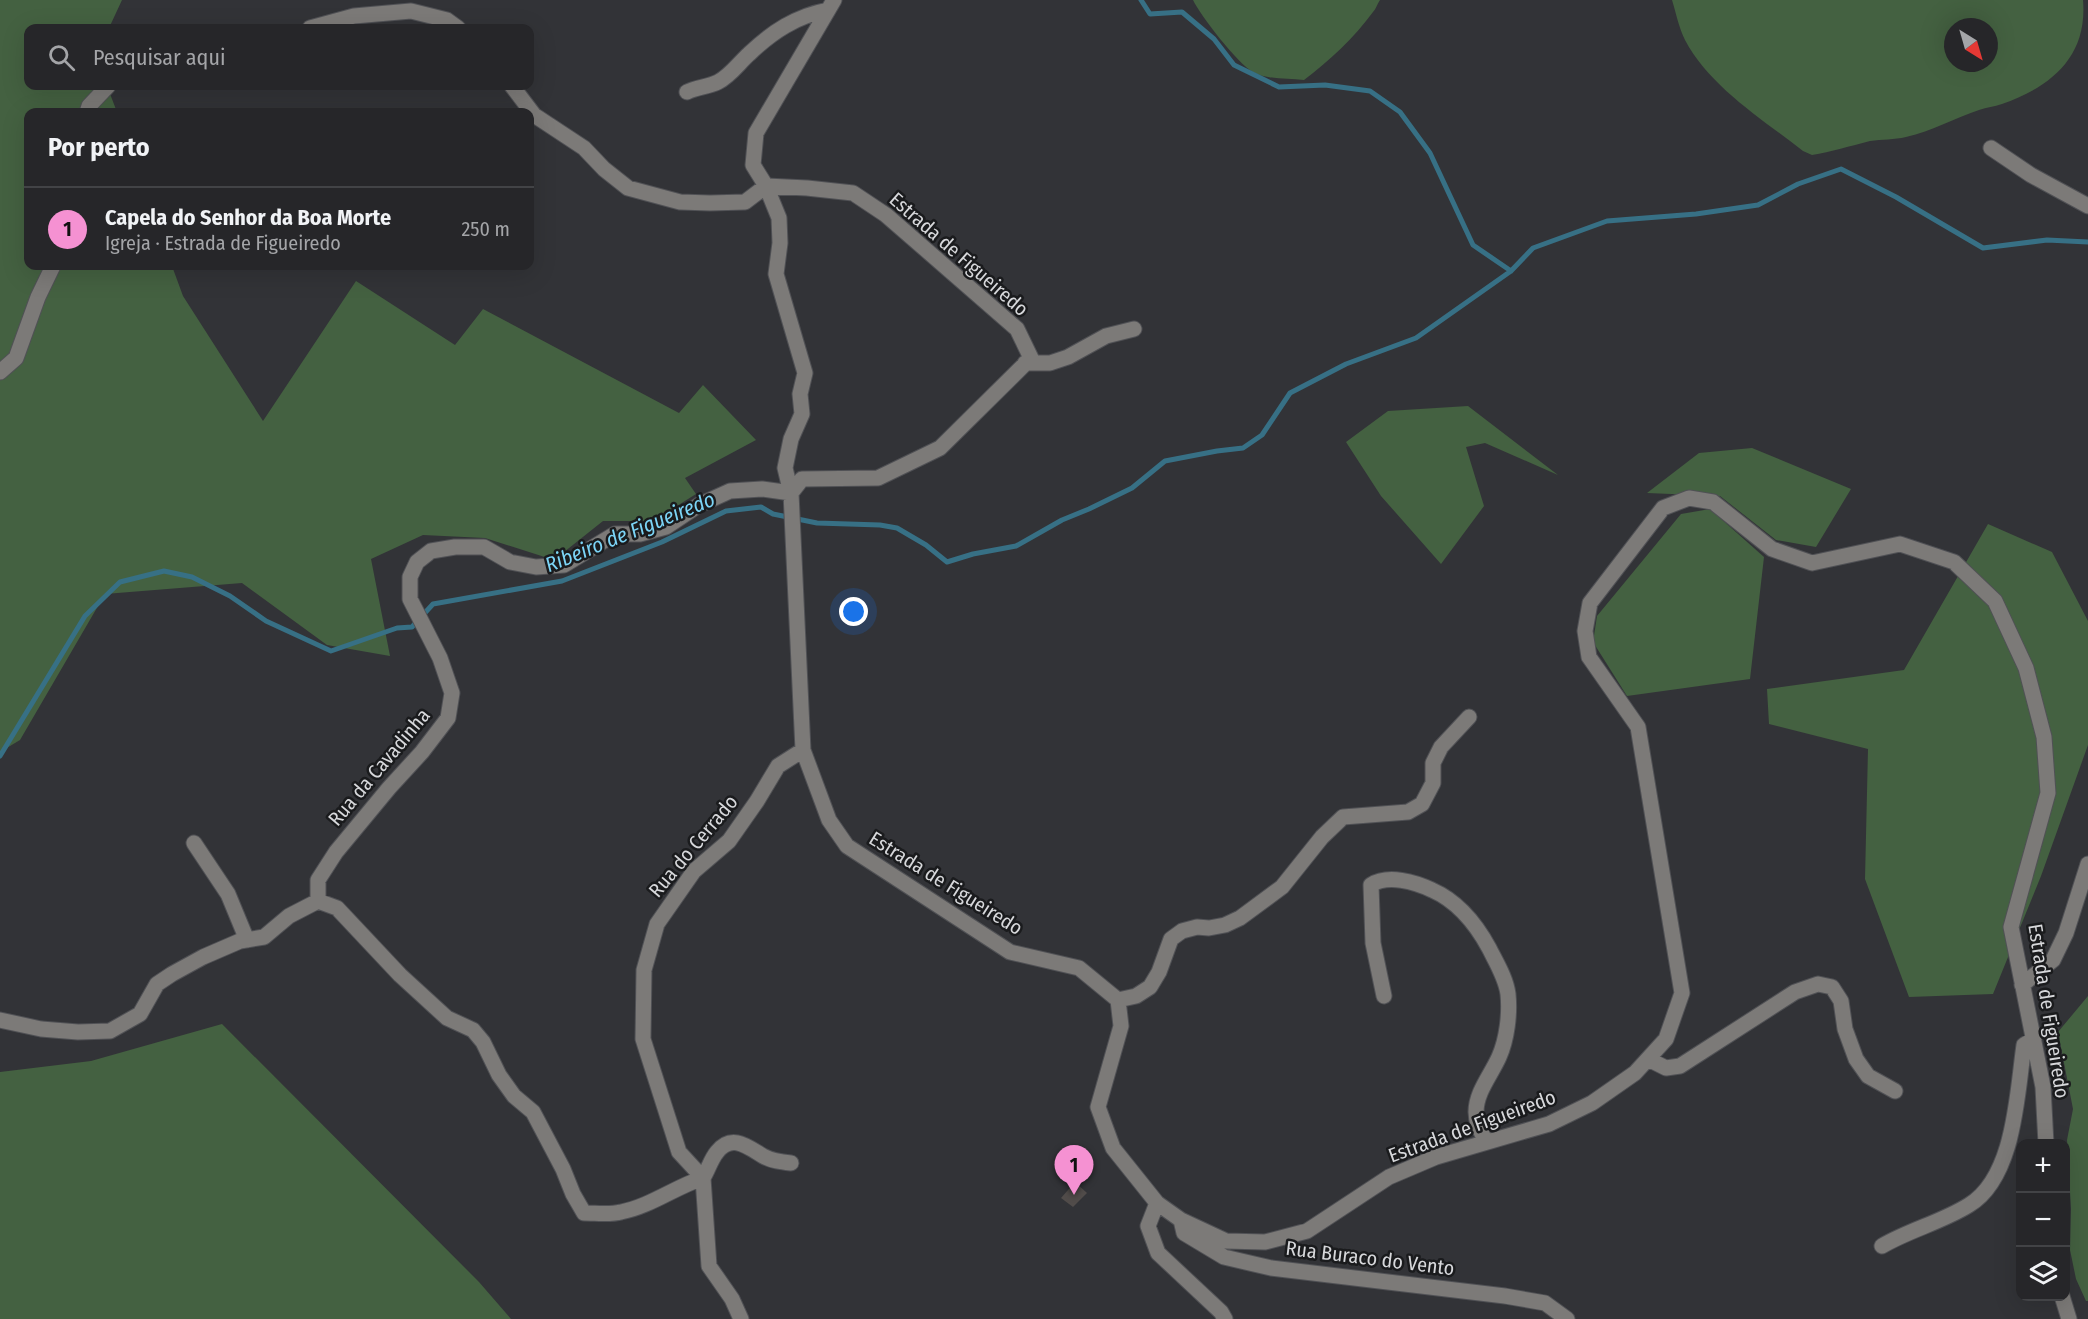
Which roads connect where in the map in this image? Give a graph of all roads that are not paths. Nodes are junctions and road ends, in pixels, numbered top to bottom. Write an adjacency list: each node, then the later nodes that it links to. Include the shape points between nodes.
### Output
1 (831, 5): 6 (street, via 772,34 717,82); 11 (street, via 756,133 753,165)
2 (325, 24): 3 (street, via 354,16 411,11)
3 (452, 24)
4 (104, 90): 7 (street)
5 (515, 90): 8 (street)
6 (687, 92)
7 (88, 108)
8 (528, 108)
9 (534, 116): 11 (street, via 584,148 628,188 680,202 710,203 745,202)
10 (1991, 148): 12 (street)
11 (766, 186): 15 (street, Estrada de Figueiredo, via 853,193 886,215 1017,329 1031,358); 17 (street, Estrada de Figueiredo, via 779,218 776,274 805,373 801,414 785,468)
12 (2088, 206)
13 (51, 270): 16 (street, via 16,358)
14 (1134, 329): 15 (street, via 1106,336 1050,363)
15 (1025, 363): 17 (street, via 940,448 878,478 802,479)
16 (0, 372)
17 (791, 500): 19 (street, Estrada de Figueiredo); 22 (street, Rua da Cavadinha, via 762,489 730,491 666,527 640,534 615,534 564,565 536,567 510,562 483,547 431,551 417,562 410,577 410,599 440,658 452,693 448,718 336,852 318,880)
18 (1469, 717): 26 (street, via 1441,747 1433,763 1433,783 1422,804 1408,812 1343,817 1282,887 1225,925 1182,930 1171,939 1150,987 1136,996)
19 (803, 750): 26 (street, Estrada de Figueiredo, via 829,820 848,846 1010,952 1079,968); 34 (street, Rua do Cerrado, via 778,766 729,841 694,871 657,924 644,970 643,1039 679,1152)
20 (194, 843): 23 (street, via 228,894)
21 (2088, 864): 24 (street, via 2053,960)
22 (318, 901): 23 (street, via 289,916 264,937); 34 (street, via 337,908 447,1018 473,1030 499,1075 533,1112 584,1213 620,1213)
23 (247, 940): 27 (street, via 172,974 157,984 141,1014 110,1031 41,1029)
24 (2022, 985): 28 (street, Estrada de Figueiredo); 29 (street, Estrada de Figueiredo, via 2011,927 2048,793 2044,736 2026,668 1995,600 1954,562 1900,544 1812,563 1772,549 1713,502 1689,498 1663,508 1590,603 1585,631 1589,657 1638,727 1682,993 1666,1039)
25 (1384, 996): 32 (street, via 1372,943 1371,885 1389,879 1436,892 1468,916 1503,976 1508,994 1506,1034 1476,1112)
26 (1118, 1000): 35 (street, Estrada de Figueiredo, via 1121,1026 1098,1107 1113,1148)
27 (0, 1020)
28 (2034, 1039): 31 (street, Estrada de Figueiredo, via 2043,1087); 37 (street, via 2024,1045 2001,1168 1986,1190 1970,1205)
29 (1648, 1059): 30 (street, via 1666,1068 1680,1066 1795,992 1818,984 1832,987 1841,1001 1845,1029 1856,1059 1868,1076); 32 (street, Estrada de Figueiredo, via 1592,1103 1549,1124)
30 (1895, 1091)
31 (2046, 1139)
32 (1486, 1142): 36 (street, Estrada de Figueiredo, via 1389,1177 1307,1231 1265,1242 1226,1241)
33 (791, 1163): 34 (street, via 776,1162 735,1142 717,1152)
34 (704, 1178): 39 (street, via 709,1266)
35 (1157, 1203): 36 (street, Estrada de Figueiredo); 40 (street, via 1148,1226 1158,1253)
36 (1181, 1220): 41 (street, Rua Buraco do Vento, via 1184,1233 1224,1257 1271,1268 1545,1303)
37 (1882, 1246)
38 (2063, 1301): 42 (street)
39 (741, 1319)
40 (1225, 1319)
41 (1567, 1319)
42 (2068, 1319)

